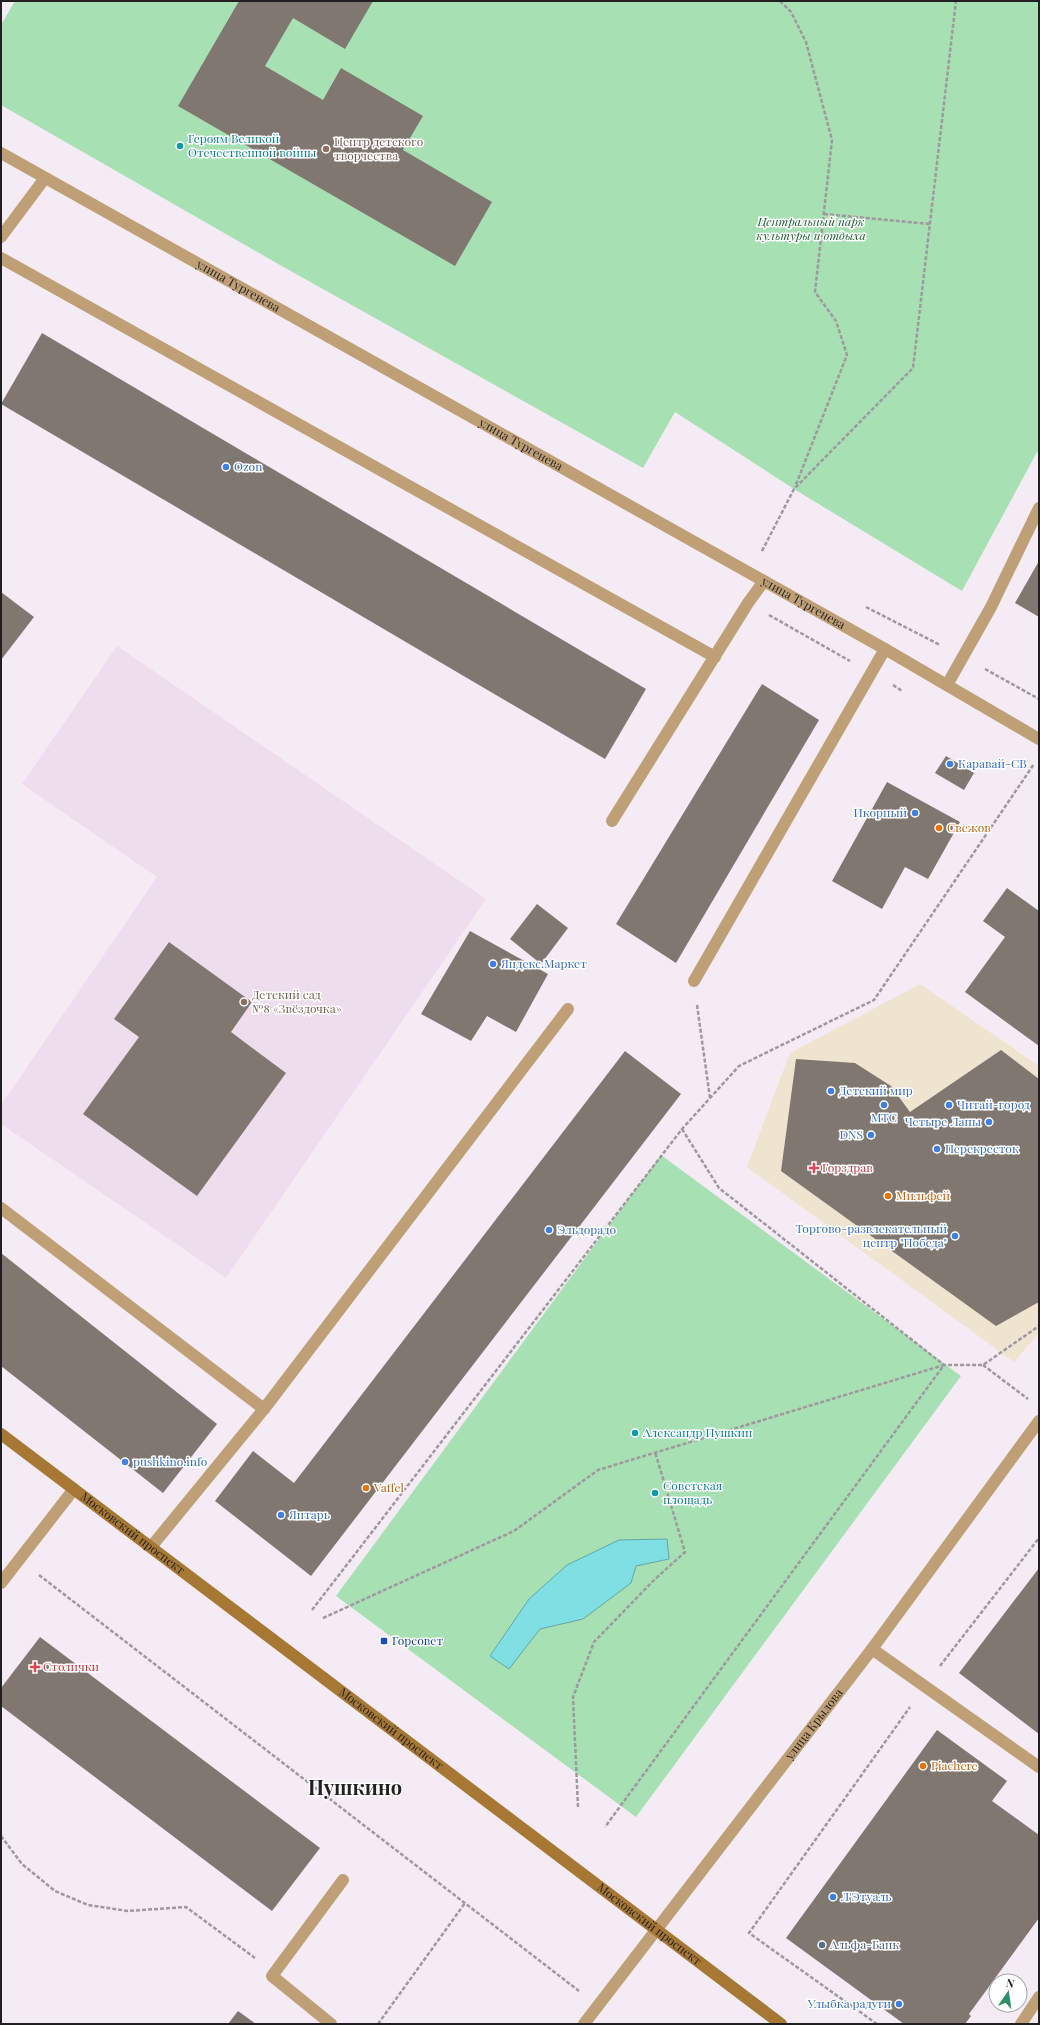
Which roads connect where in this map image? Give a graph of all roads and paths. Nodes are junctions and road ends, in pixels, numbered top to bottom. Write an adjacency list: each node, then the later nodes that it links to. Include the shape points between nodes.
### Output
1 (780, 1): 5 (path, via 791,12 806,42 832,140)
2 (956, 1): 6 (path)
3 (1, 153): 4 (street, улица Тургенева)
4 (45, 178): 7 (street); 12 (street, улица Тургенева)
5 (824, 214): 6 (path); 9 (path, via 815,292 836,321 847,355)
6 (930, 224): 9 (path, via 913,368)
7 (1, 237)
8 (1, 258): 14 (street)
9 (794, 489): 11 (path)
10 (1039, 508): 15 (street, via 991,607)
11 (762, 550)
12 (764, 581): 13 (street, улица Тургенева); 14 (street)
13 (885, 649): 15 (street, улица Тургенева); 19 (street)
14 (715, 657): 18 (street)
15 (947, 685): 16 (street, улица Тургенева)
16 (1039, 739)
17 (1034, 764): 21 (path, via 874,1000 739,1066)
18 (612, 821)
19 (694, 980): 21 (path)
20 (568, 1009): 28 (street)
21 (710, 1098): 22 (path)
22 (682, 1129): 25 (path, via 719,1188); 37 (path)
23 (1, 1208): 28 (street)
24 (1039, 1326): 26 (path)
25 (944, 1365): 26 (path); 31 (path); 43 (path)
26 (984, 1365): 27 (path)
27 (1033, 1403)
28 (264, 1409): 34 (street)
29 (1039, 1421): 39 (street, улица Крылова)
30 (1, 1434): 32 (main road, Московский проспект)
31 (655, 1452): 38 (path, via 598,1470 514,1531); 42 (path, via 685,1552 594,1642 573,1697)
32 (74, 1489): 34 (main road, Московский проспект); 35 (street)
33 (1039, 1538): 40 (path)
34 (151, 1547): 47 (main road, Московский проспект)
35 (20, 1560): 36 (street); 46 (path)
36 (1, 1583)
37 (312, 1610)
38 (323, 1618)
39 (872, 1649): 40 (street); 47 (street, улица Крылова)
40 (925, 1686): 41 (street); 55 (path, via 750,1933)
41 (1039, 1767)
42 (578, 1807)
43 (605, 1827)
44 (1, 1836): 48 (path, via 22,1864 55,1891 88,1904 128,1911 186,1907 250,1953)
45 (343, 1880): 48 (street)
46 (465, 1903): 50 (path); 52 (path)
47 (656, 1929): 50 (street, улица Крылова); 54 (main road, Московский проспект)
48 (272, 1976): 51 (street)
49 (1039, 1998): 56 (street)
50 (598, 2006): 53 (street, улица Крылова)
51 (331, 2024)
52 (378, 2024)
53 (584, 2024)
54 (781, 2024)
55 (877, 2024)
56 (1022, 2024)

